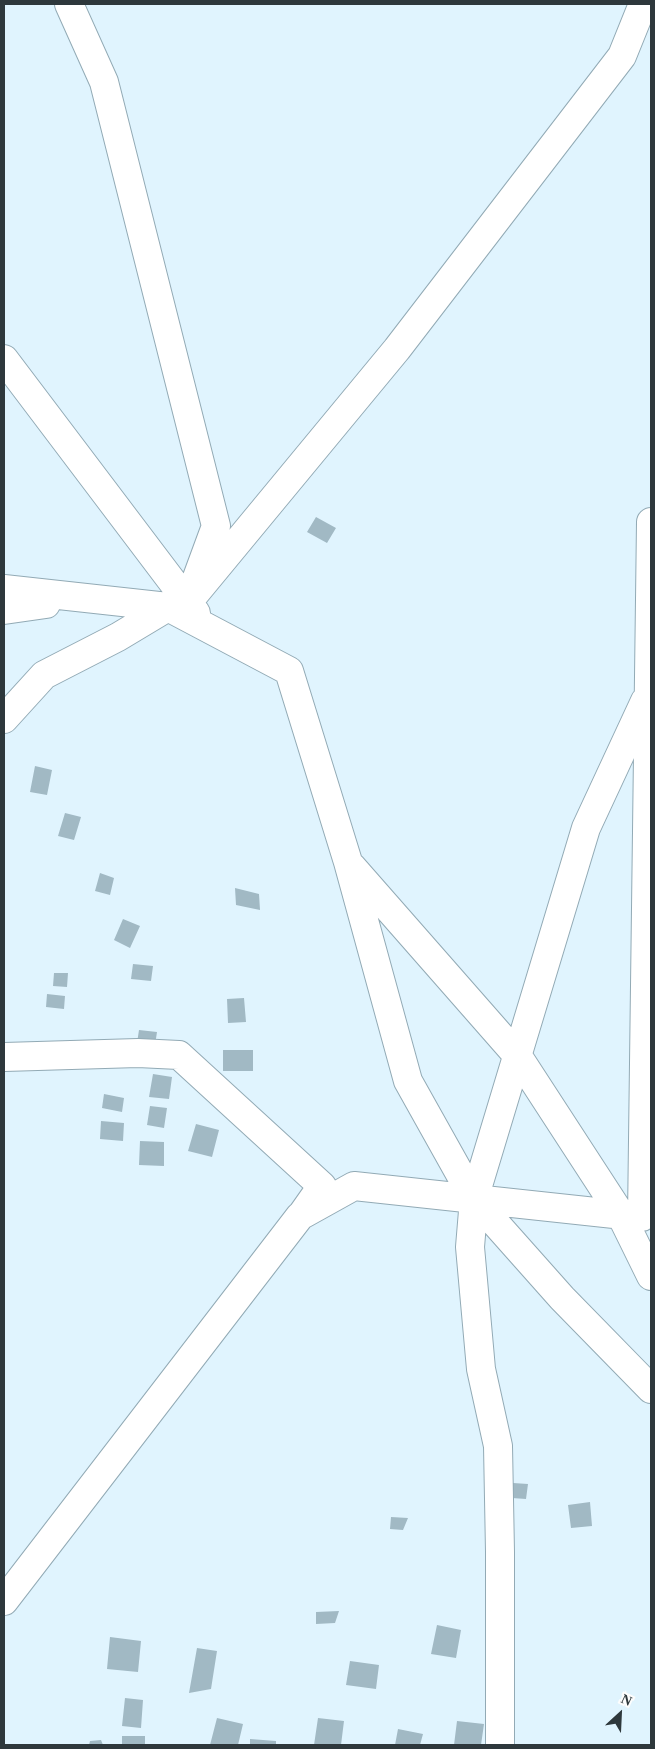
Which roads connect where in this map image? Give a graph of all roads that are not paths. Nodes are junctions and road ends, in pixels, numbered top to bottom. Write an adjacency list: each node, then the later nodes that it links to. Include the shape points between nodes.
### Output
1 (69, 4): 7 (street, via 104,82 216,526)
2 (643, 4): 7 (street, via 622,56 397,348)
3 (4, 359): 7 (street)
4 (651, 522): 9 (street)
5 (4, 589): 6 (street)
6 (110, 602): 7 (street); 8 (street, via 37,605)
7 (178, 604): 10 (street, via 44,675); 11 (street, via 207,627 289,671)
8 (4, 610)
9 (650, 691): 12 (street, via 586,828); 16 (street)
10 (4, 720)
11 (348, 862): 12 (street); 14 (street, via 408,1081)
12 (518, 1055): 14 (street); 16 (street)
13 (4, 1057): 15 (street, via 179,1055 322,1186)
14 (474, 1198): 15 (street, via 354,1186); 16 (street); 18 (street, via 562,1298); 20 (street, via 470,1247 481,1369 498,1446)
15 (300, 1216): 19 (street)
16 (632, 1216): 17 (street)
17 (651, 1275)
18 (651, 1390)
19 (4, 1601)
20 (500, 1745)

